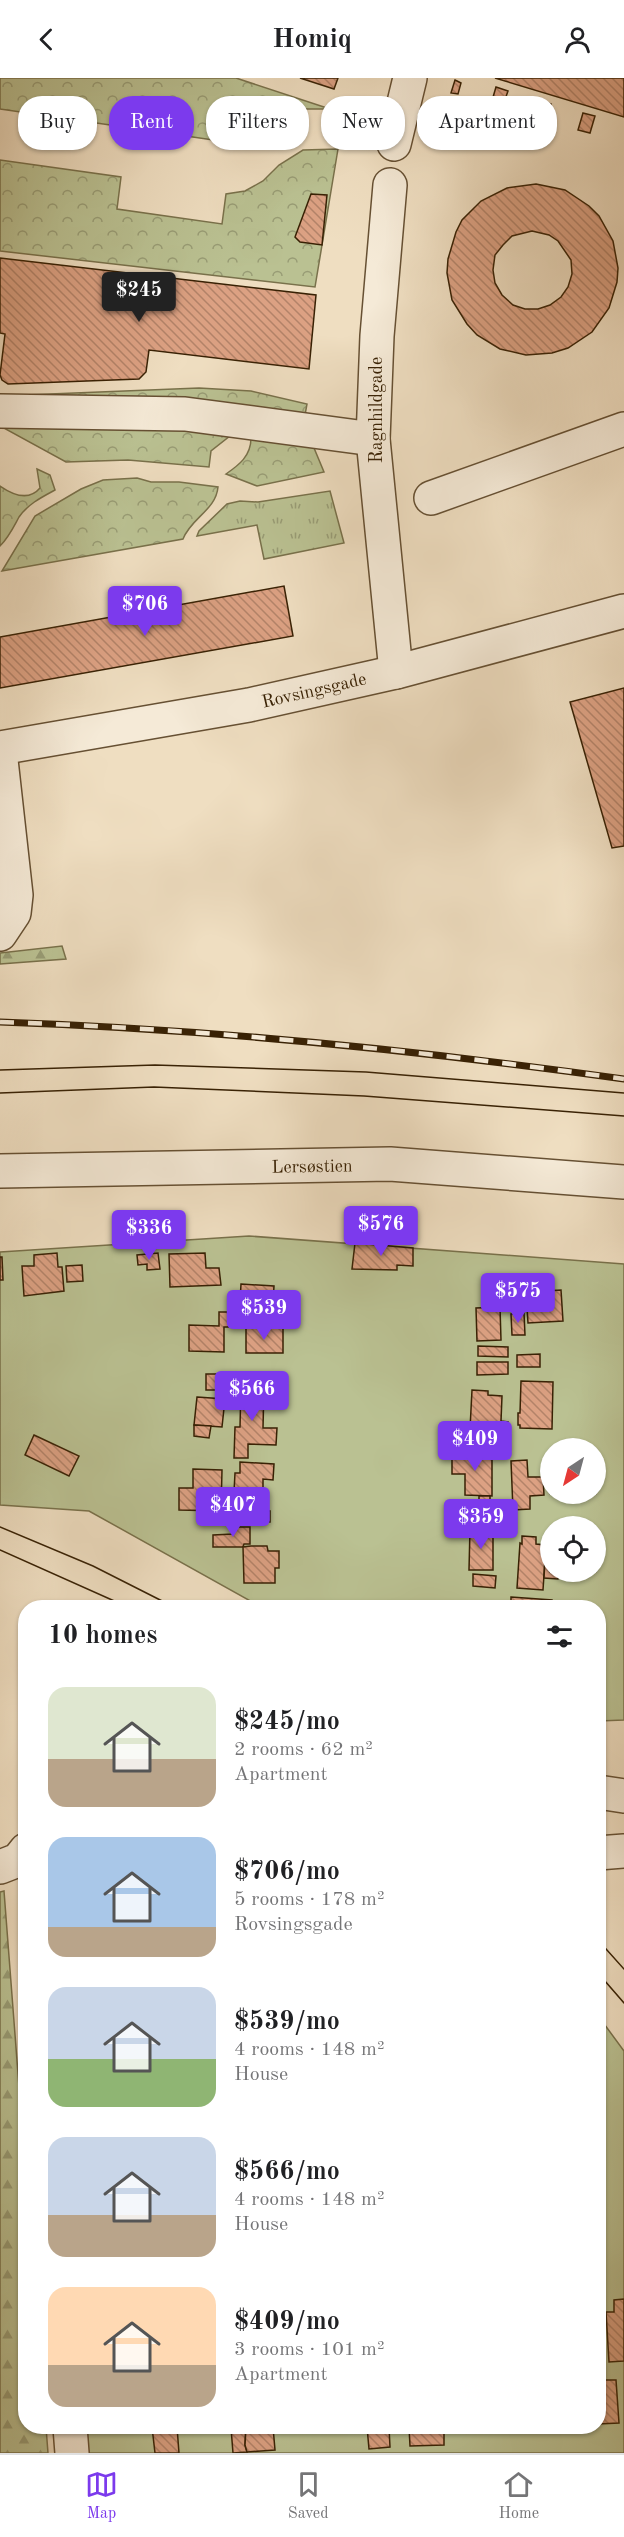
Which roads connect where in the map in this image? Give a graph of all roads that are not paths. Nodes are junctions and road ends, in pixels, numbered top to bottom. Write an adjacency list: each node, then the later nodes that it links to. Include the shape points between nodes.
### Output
1 (410, 78): 2 (street)
2 (405, 99)
3 (390, 185): 6 (street, Ragnhildgade)
4 (0, 411): 6 (street, via 185,414)
5 (624, 429): 7 (street)
6 (373, 439): 9 (street, Ragnhildgade)
7 (431, 498)
8 (624, 611): 9 (street, Rovsingsgade)
9 (396, 672): 10 (street, Rovsingsgade, via 249,705)
10 (0, 750): 11 (street, via 16,895 15,913)
11 (0, 934)
12 (0, 1171): 13 (street, Lersøstien, via 390,1164)
13 (624, 1182)
14 (606, 1793): 15 (street)
15 (624, 1796)
16 (624, 1851): 17 (street)
17 (606, 1852)
18 (18, 1860): 19 (street)
19 (0, 1867)
20 (71, 2434): 21 (street)
21 (72, 2453)

